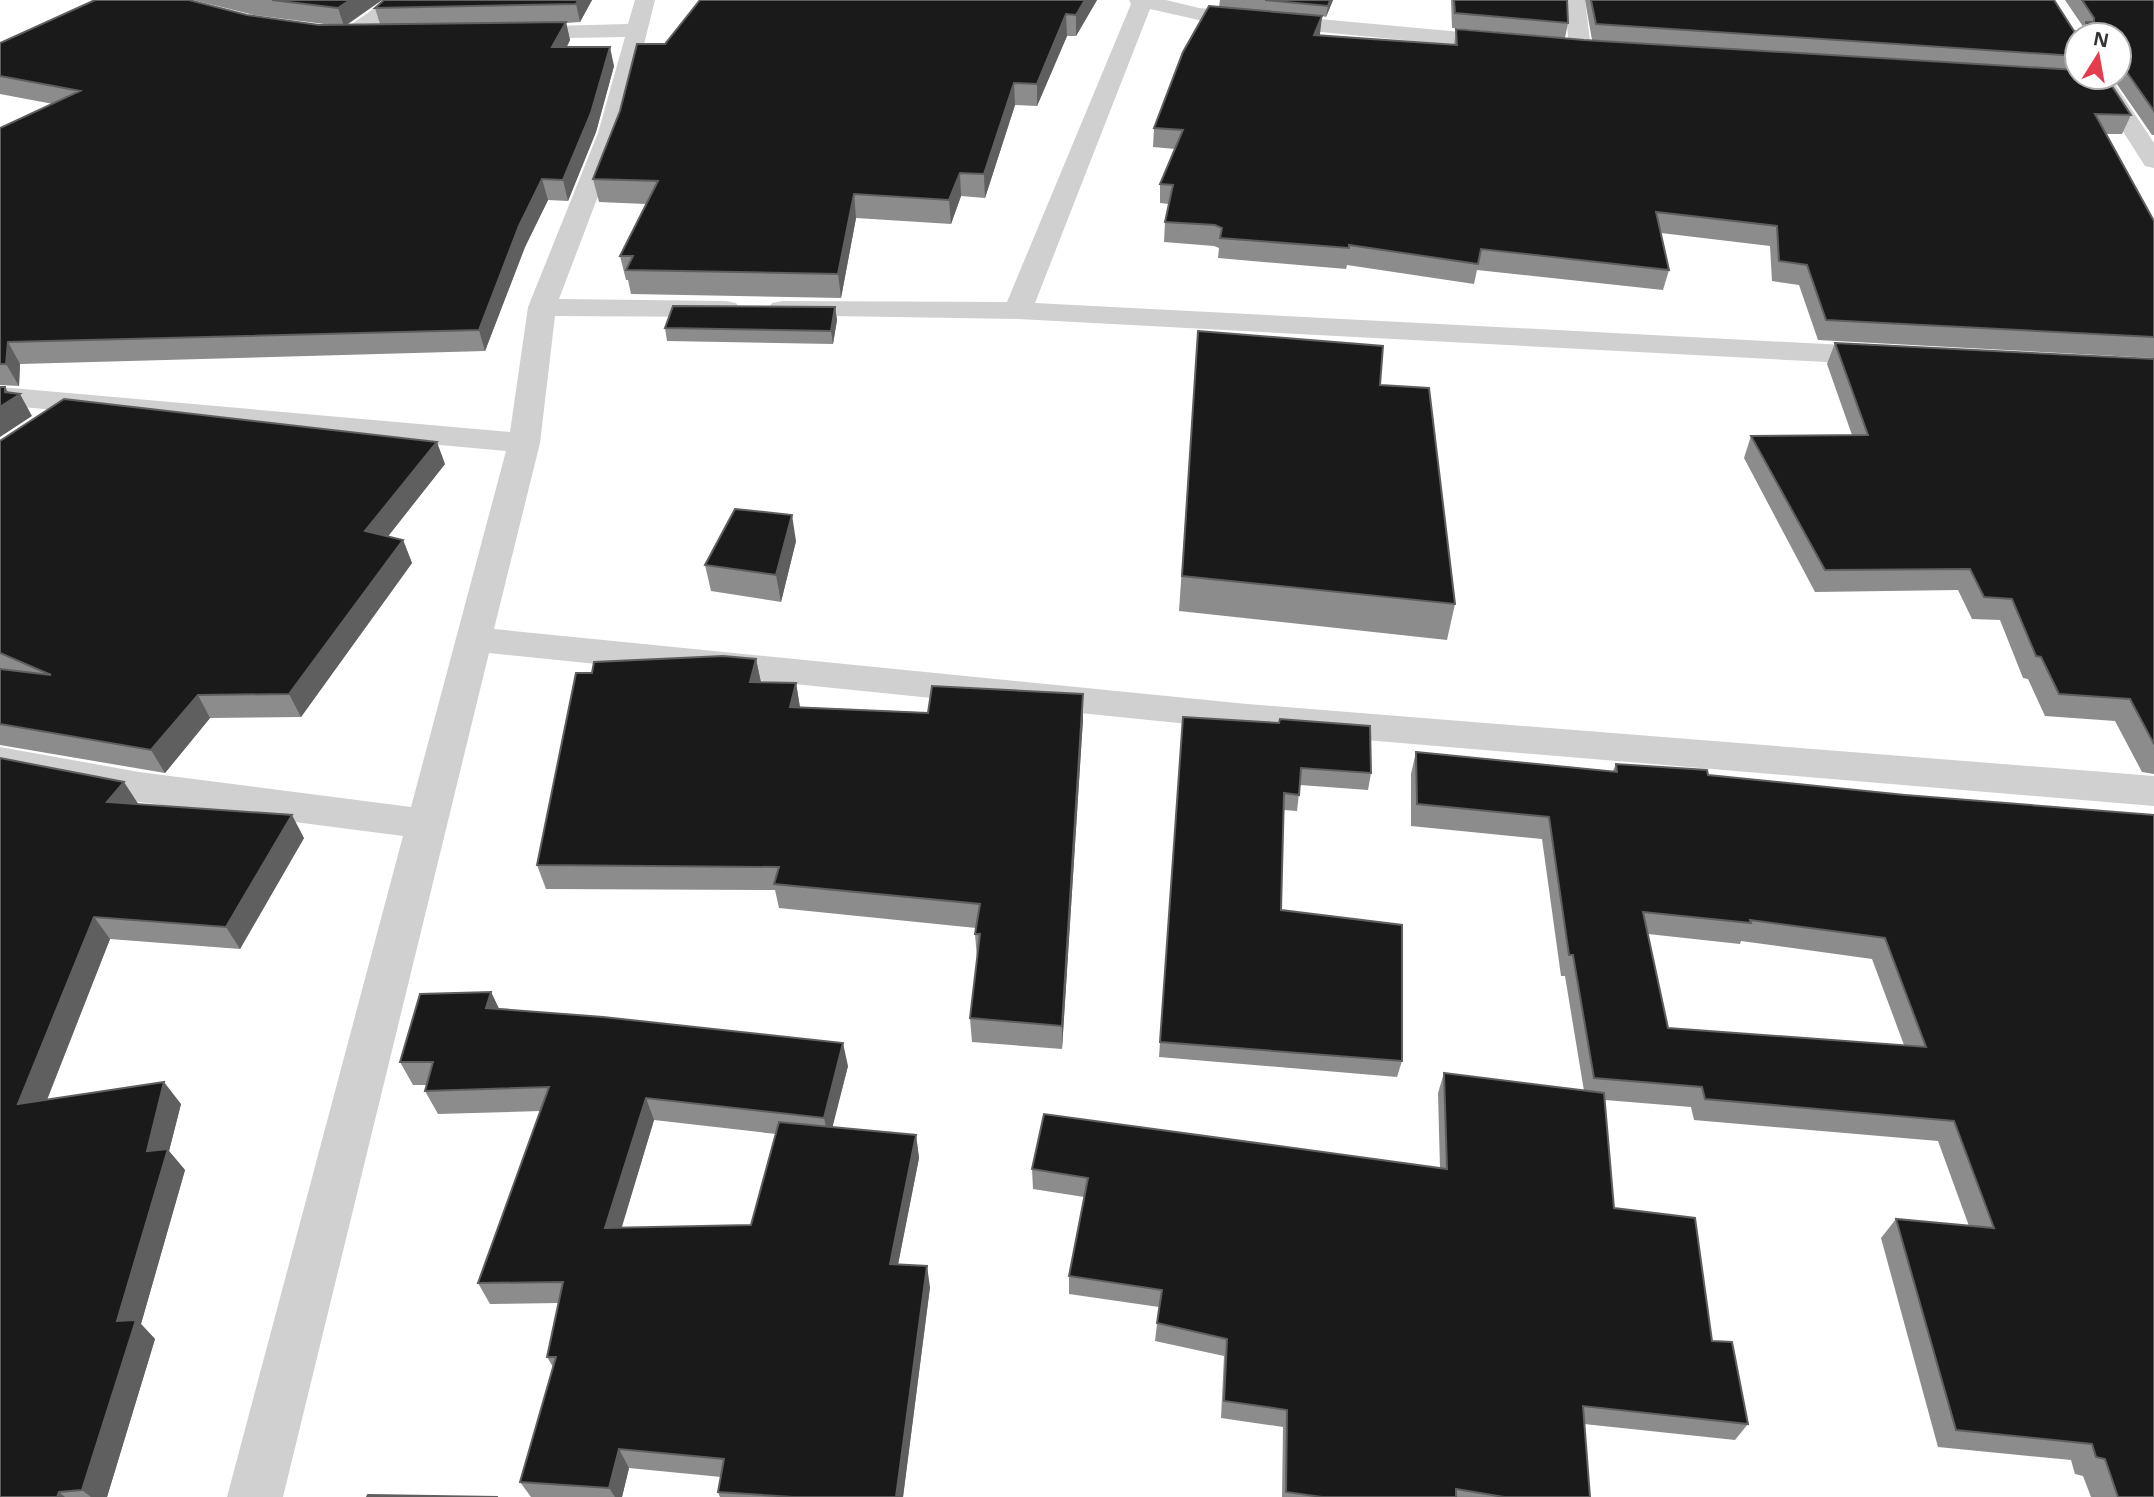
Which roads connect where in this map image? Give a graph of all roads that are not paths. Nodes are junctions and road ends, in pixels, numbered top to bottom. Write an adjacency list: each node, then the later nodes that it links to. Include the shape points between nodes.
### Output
1 (399, 0): 8 (street)
2 (1141, 0): 9 (street, via 1199,14); 16 (street)
3 (1575, 0): 11 (street)
4 (640, 15): 5 (street); 15 (street, via 610,133)
5 (499, 33)
6 (327, 35): 8 (street)
7 (391, 35): 8 (street)
8 (350, 36)
9 (1528, 45)
10 (1554, 47): 11 (street)
11 (1580, 49): 12 (street)
12 (1607, 51)
13 (2101, 91): 14 (street)
14 (2154, 161)
15 (542, 307): 16 (street); 21 (street)
16 (1018, 311): 17 (street)
17 (1910, 357)
18 (0, 396): 19 (street)
19 (77, 404): 20 (street); 21 (street)
20 (44, 426)
21 (524, 443): 22 (street)
22 (474, 639): 24 (street, via 1247,718); 25 (street)
23 (0, 761): 25 (street, via 139,787)
24 (2154, 791)
25 (428, 824): 26 (street)
26 (255, 1497)

